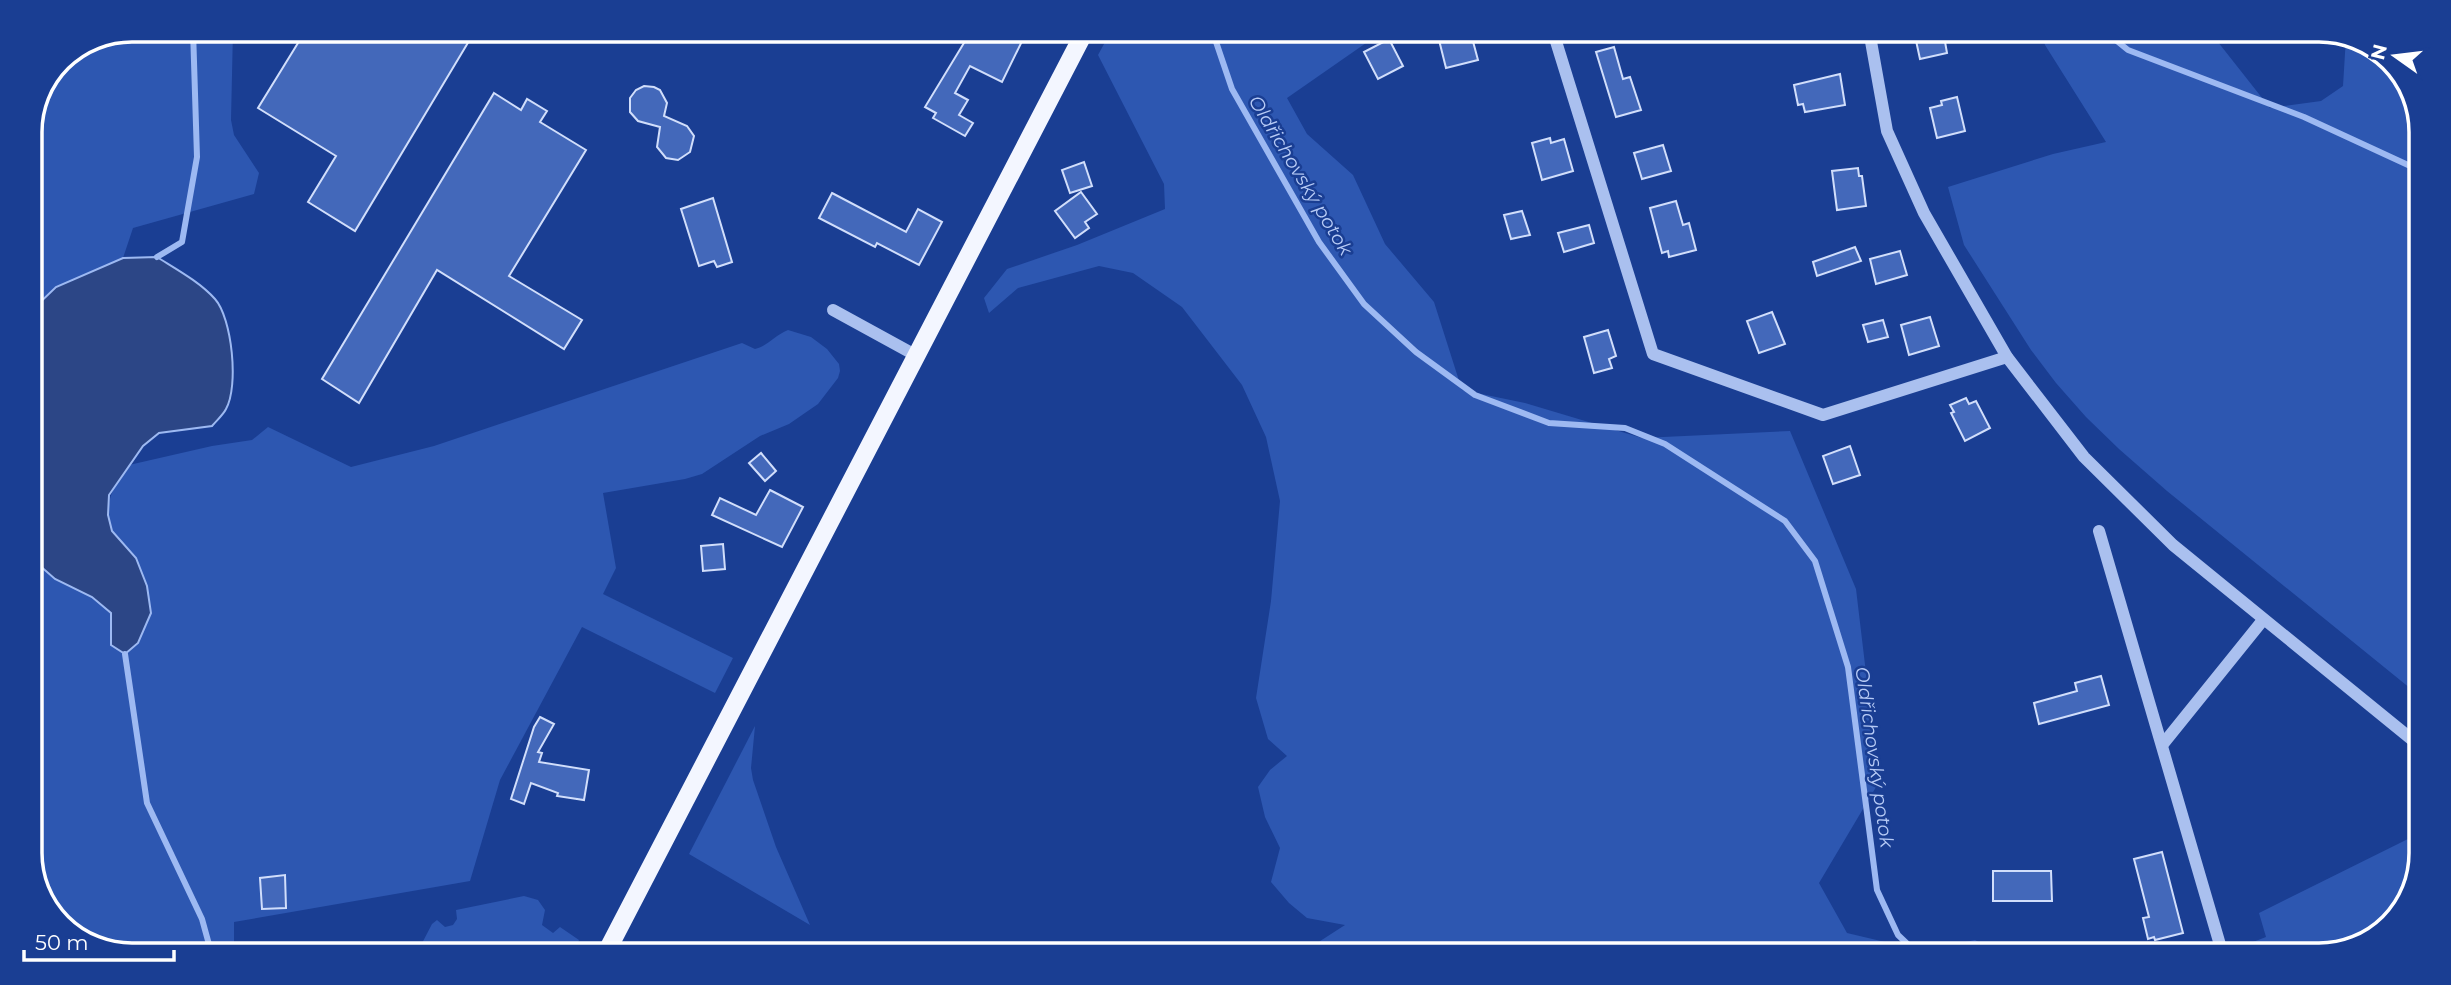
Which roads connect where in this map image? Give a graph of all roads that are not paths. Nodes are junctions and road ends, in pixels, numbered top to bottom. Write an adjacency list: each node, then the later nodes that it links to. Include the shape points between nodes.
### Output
1 (1079, 42): 5 (main road)
2 (1556, 42): 6 (street, via 1653,354 1823,415)
3 (1871, 42): 6 (street, via 1887,131 1924,213)
4 (833, 310): 5 (street)
5 (917, 356): 11 (main road)
6 (2007, 357): 8 (street, via 2084,457 2173,545)
7 (2099, 531): 10 (street)
8 (2263, 620): 9 (street); 10 (street)
9 (2409, 737)
10 (2162, 744): 12 (street)
11 (611, 943)
12 (2220, 943)

